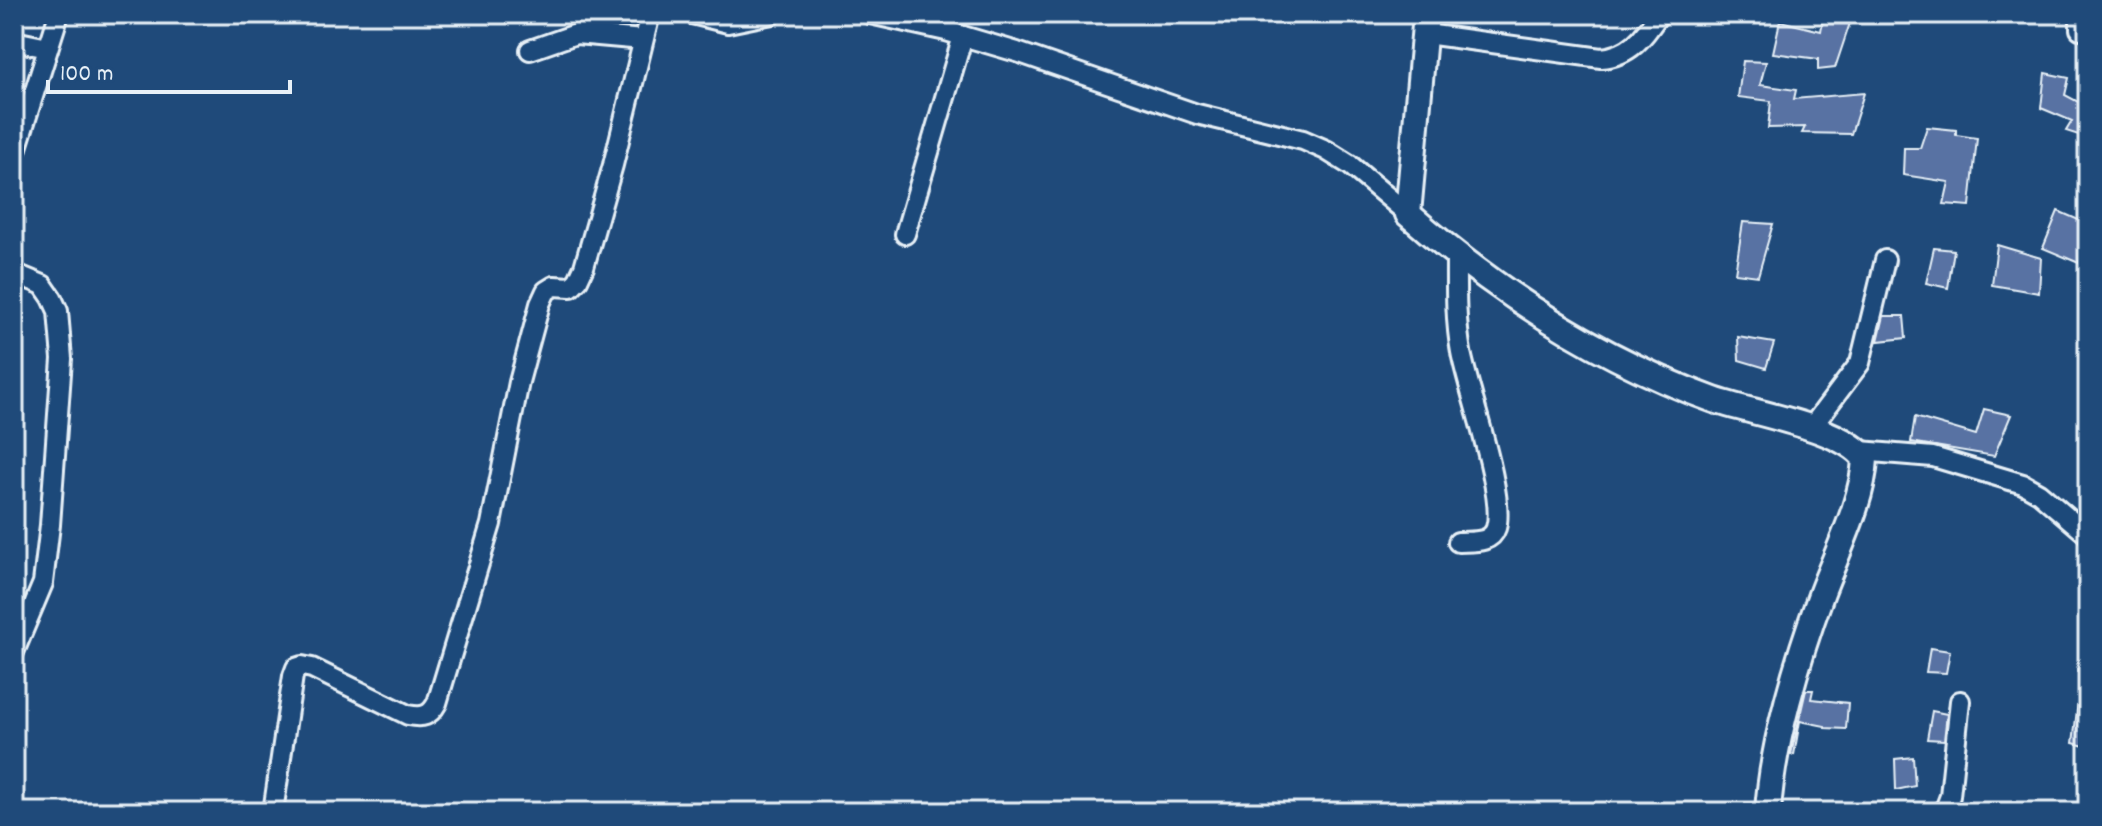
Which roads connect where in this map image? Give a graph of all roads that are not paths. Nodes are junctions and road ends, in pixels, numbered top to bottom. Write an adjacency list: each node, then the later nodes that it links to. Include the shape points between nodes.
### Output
1 (59, 14): 11 (street)
2 (650, 14): 9 (street)
3 (692, 14): 4 (street, via 728,23)
4 (772, 14)
5 (870, 14): 8 (street)
6 (1659, 14): 7 (street, via 1633,47 1601,58)
7 (1426, 24): 14 (street)
8 (963, 36): 14 (street, via 1197,114 1303,140 1350,165); 15 (street)
9 (643, 40): 12 (street, via 576,34); 25 (street, via 584,267 571,287 554,286 540,304 491,524 437,703 421,718 408,715 312,668 296,668)
10 (14, 41): 11 (street)
11 (48, 48): 13 (street)
12 (530, 50)
13 (14, 157)
14 (1408, 214): 16 (street)
15 (905, 234)
16 (1456, 253): 19 (street, via 1595,347 1692,392); 22 (street, via 1461,355 1497,510 1492,536)
17 (1885, 260): 19 (street, via 1860,363)
18 (14, 273): 23 (street, via 43,285 52,298 62,359 43,583)
19 (1811, 428): 20 (street)
20 (1860, 451): 21 (street, via 1933,457 2023,484); 26 (street, via 1865,459 1862,480 1803,650 1774,758)
21 (2088, 535)
22 (1458, 542)
23 (14, 652)
24 (1960, 701): 27 (street)
25 (273, 812)
26 (1770, 812)
27 (1944, 812)

